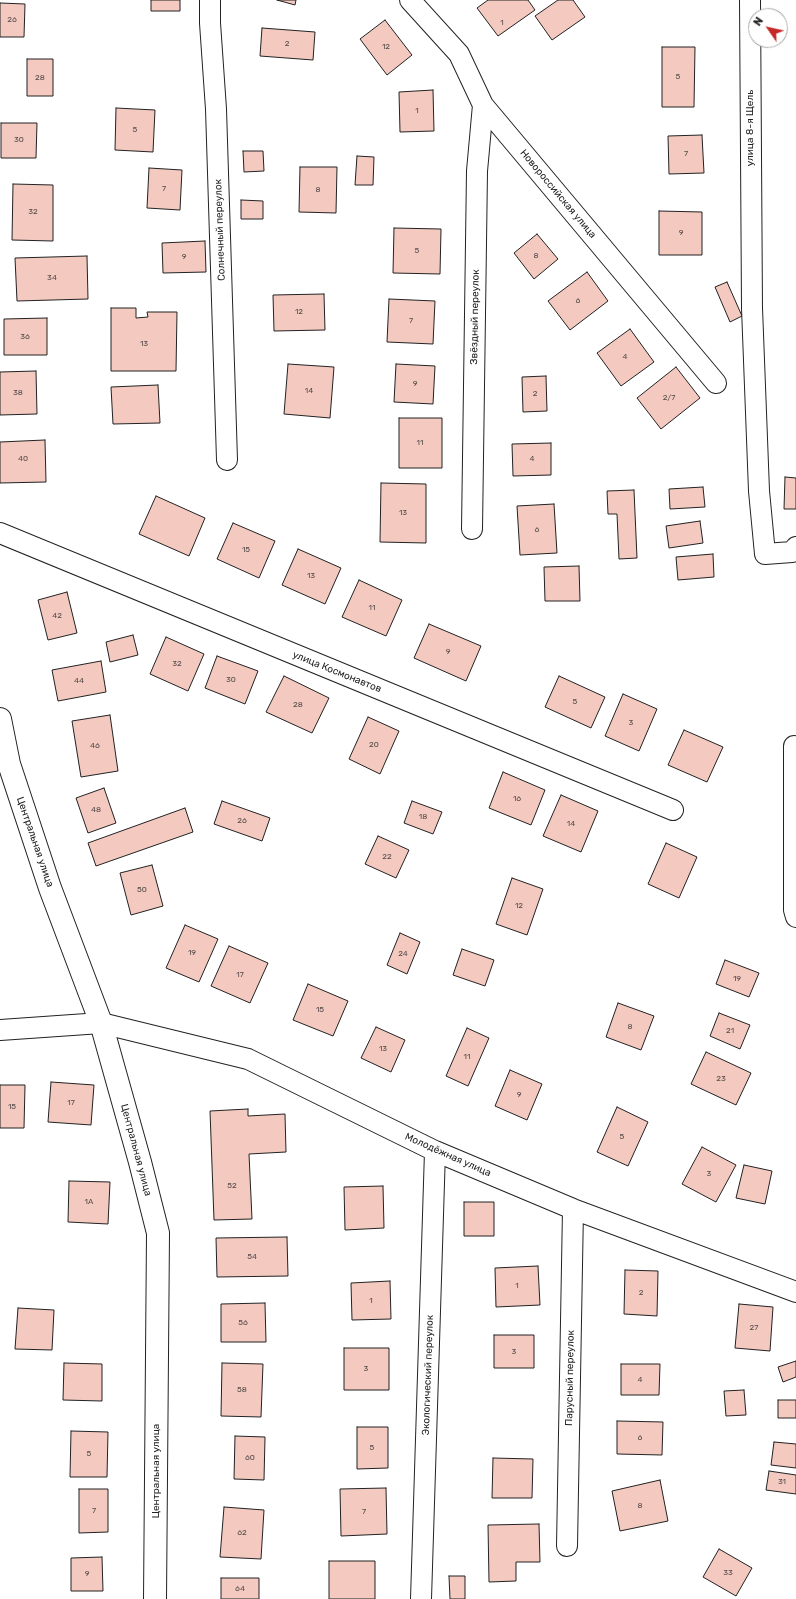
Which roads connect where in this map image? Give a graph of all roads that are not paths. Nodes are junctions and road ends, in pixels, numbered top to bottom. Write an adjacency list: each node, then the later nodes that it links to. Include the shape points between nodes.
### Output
1 (210, 0): 6 (street, Солнечный переулок)
2 (410, 0): 4 (street, Новороссийская улица, via 459,54)
3 (750, 0): 9 (street, улица 8-я Щель, via 751,255 759,491 765,554 792,552)
4 (484, 105): 5 (street, Новороссийская улица); 7 (street, Звёздный переулок, via 477,171)
5 (716, 383)
6 (227, 460)
7 (472, 529)
8 (0, 533): 13 (street, улица Космонавтов)
9 (796, 546)
10 (0, 719): 12 (street, Центральная улица)
11 (794, 746): 14 (street)
12 (4, 765): 15 (street, Центральная улица)
13 (673, 810)
14 (796, 917)
15 (101, 1023): 16 (street, Молодёжная улица); 17 (street, Молодёжная улица, via 248,1059); 21 (street, Центральная улица, via 158,1233)
16 (0, 1030)
17 (435, 1151): 18 (street, Молодёжная улица); 22 (street, Экологический переулок)
18 (572, 1209): 19 (street, Молодёжная улица); 20 (street, Парусный переулок)
19 (796, 1292)
20 (567, 1546)
21 (155, 1599)
22 (421, 1599)

